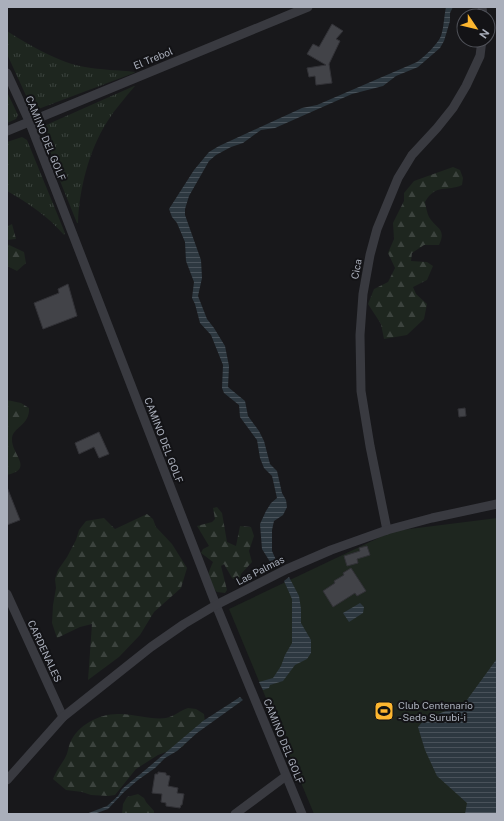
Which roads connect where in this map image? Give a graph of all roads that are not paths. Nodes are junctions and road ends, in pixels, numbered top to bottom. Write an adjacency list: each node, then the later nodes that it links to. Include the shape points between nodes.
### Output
1 (308, 7): 4 (street, El Trebol)
2 (481, 48): 7 (street, Cica, via 480,56 466,86 453,108 412,155 398,178 377,229 370,255 363,294 360,335 361,391)
3 (7, 73): 4 (street, CAMINO DEL GOLF)
4 (29, 122): 5 (street, El Trebol); 9 (street, CAMINO DEL GOLF)
5 (7, 131)
6 (497, 504): 7 (street, Las Palmas)
7 (387, 530): 9 (street, Las Palmas, via 287,569)
8 (7, 594): 10 (street, CARDENALES)
9 (216, 605): 10 (street, Las Palmas, via 151,647); 11 (street, CAMINO DEL GOLF)
10 (63, 717): 12 (street)
11 (286, 776): 13 (street); 14 (street, CAMINO DEL GOLF)
12 (7, 780)
13 (235, 814)
14 (302, 814)

